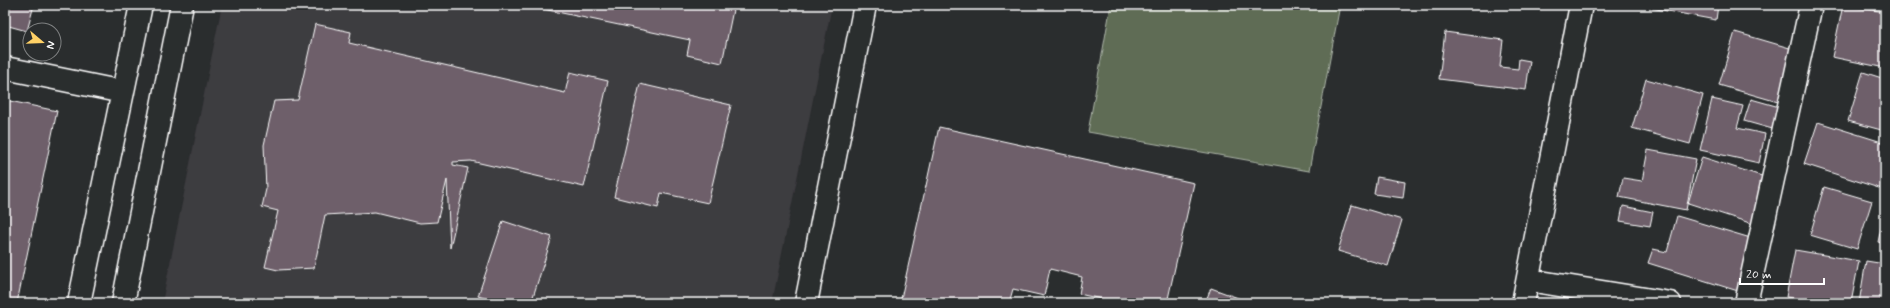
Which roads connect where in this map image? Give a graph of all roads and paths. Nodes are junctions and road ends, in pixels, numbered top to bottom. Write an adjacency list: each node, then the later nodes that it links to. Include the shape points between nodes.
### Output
1 (141, 5): 7 (street)
2 (182, 5): 10 (street)
3 (865, 5): 11 (street)
4 (1581, 5): 8 (street)
5 (1811, 5): 14 (street)
6 (5, 68): 7 (street)
7 (124, 92): 9 (street)
8 (1528, 280): 12 (street); 13 (street)
9 (79, 303)
10 (123, 303)
11 (806, 303)
12 (1523, 303)
13 (1670, 303)
14 (1746, 303)

